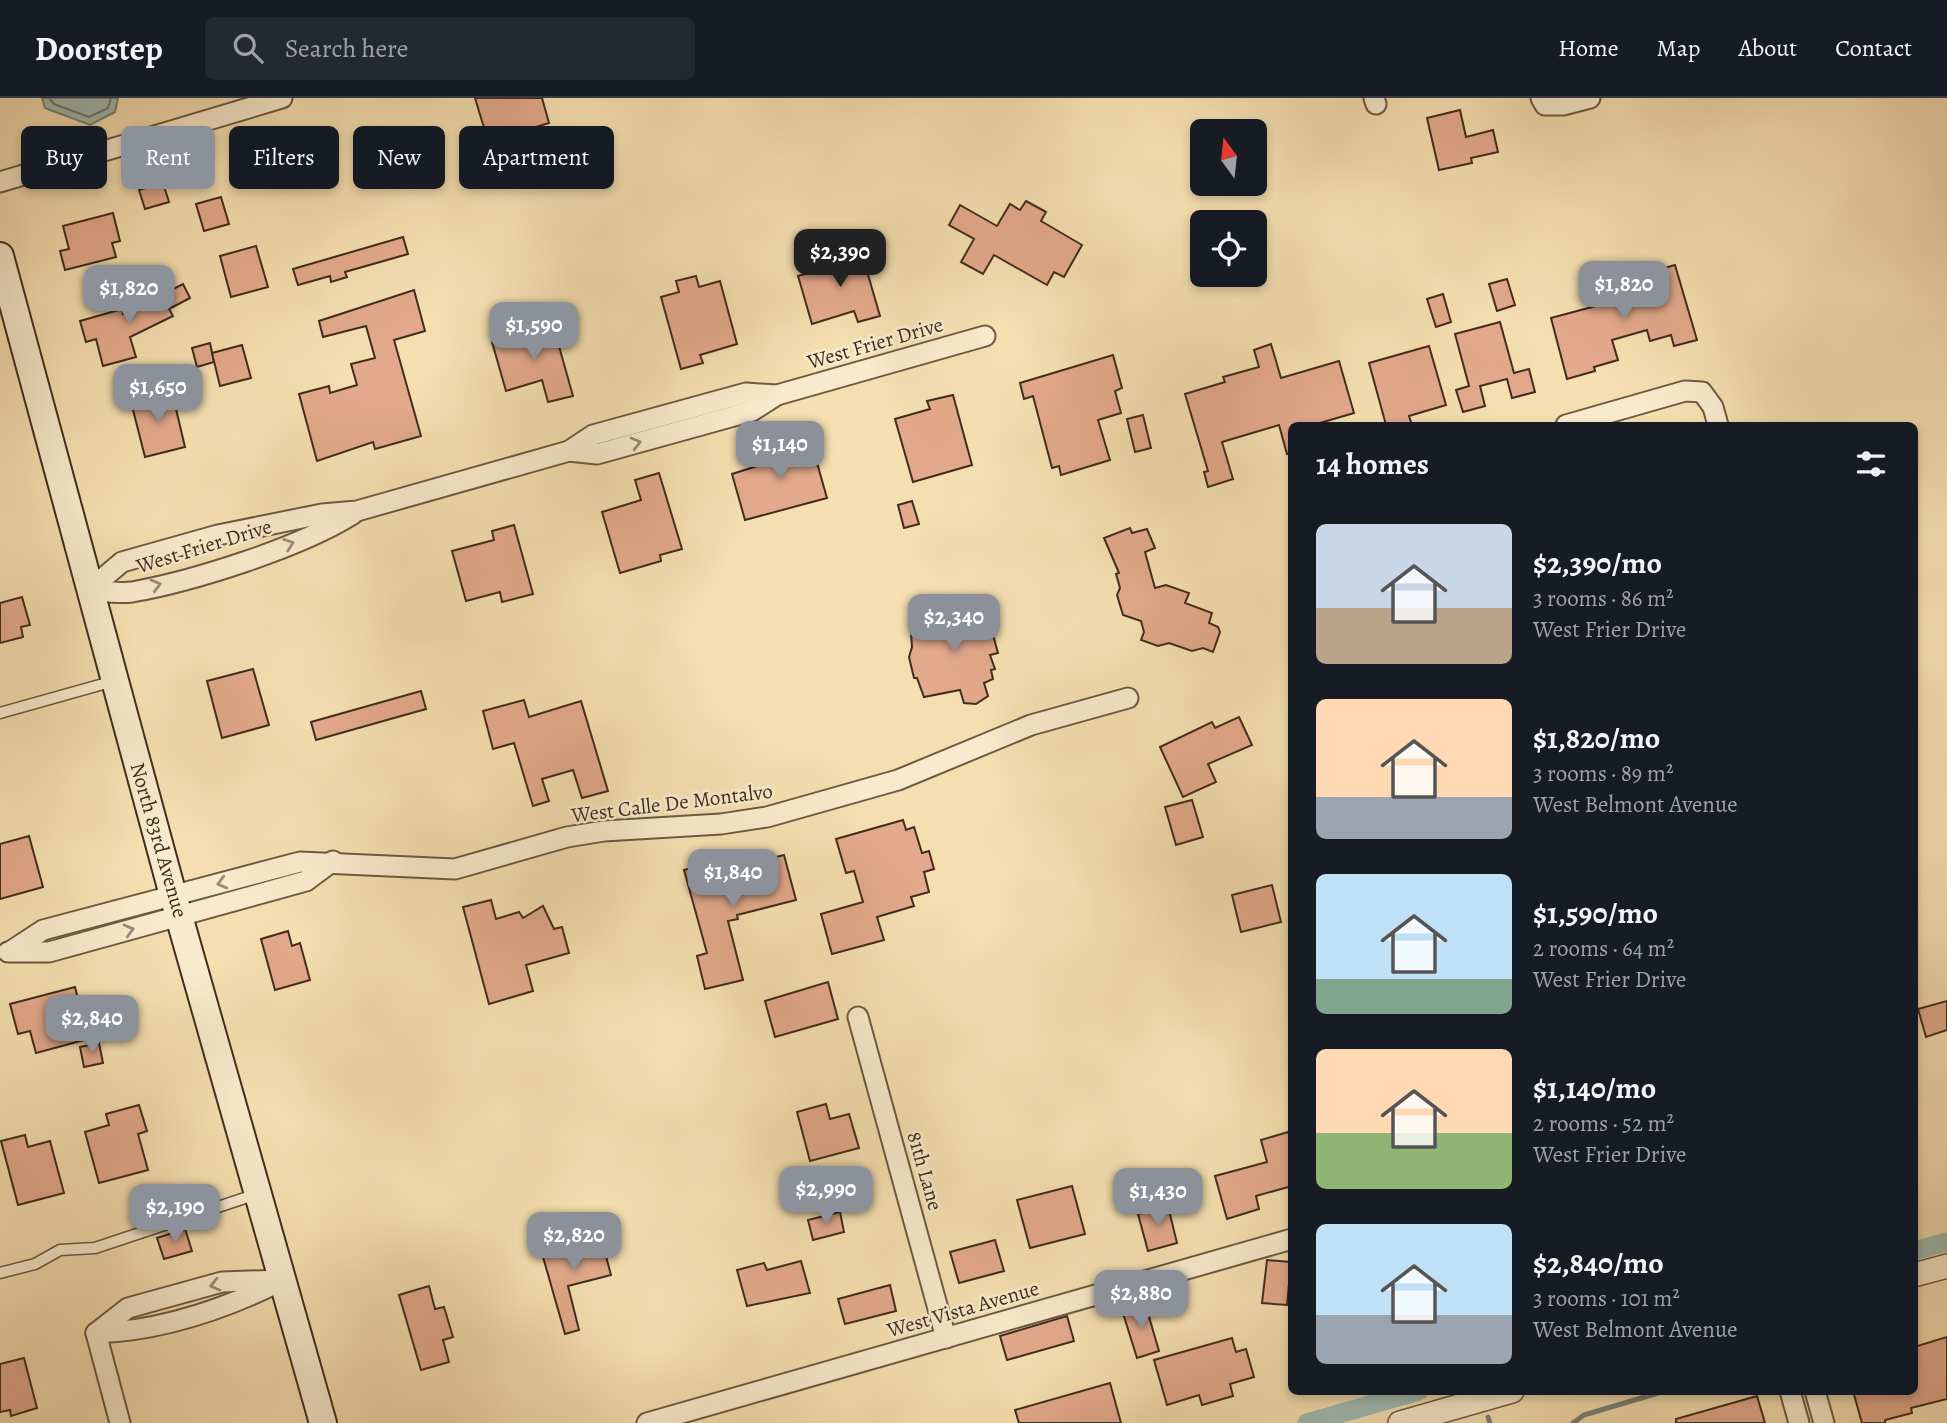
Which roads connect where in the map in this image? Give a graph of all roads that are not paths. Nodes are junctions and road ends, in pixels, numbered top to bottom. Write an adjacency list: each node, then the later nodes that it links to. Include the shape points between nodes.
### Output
1 (282, 98): 4 (street)
2 (1590, 98): 3 (street, via 1563,105)
3 (1543, 102)
4 (0, 182)
5 (0, 256): 12 (main road, North 83rd Avenue)
6 (985, 336): 9 (street, West Frier Drive, via 777,395 746,393 593,435 569,451)
7 (1576, 422): 8 (street, via 1685,391 1702,392)
8 (1717, 422)
9 (357, 511): 10 (street, West Frier Drive, via 322,514); 11 (street, West Frier Drive, one-way to 9, via 329,529)
10 (183, 545): 11 (street); 12 (street, West Frier Drive, via 122,562)
11 (192, 576): 12 (street, West Frier Drive, one-way to 11, via 129,593)
12 (89, 590): 13 (main road, North 83rd Avenue)
13 (114, 681): 15 (lane); 19 (main road, North 83rd Avenue)
14 (1128, 698): 16 (street, West Calle De Montalvo, via 1031,724 898,780 767,817 567,837 455,869)
15 (0, 713)
16 (333, 861): 17 (street, West Calle De Montalvo); 18 (street, via 306,881)
17 (270, 869): 18 (street); 19 (street, West Calle De Montalvo, one-way to 19)
18 (276, 889): 19 (street)
19 (176, 906): 20 (street); 21 (street, one-way to 19); 24 (main road, North 83rd Avenue)
20 (72, 922): 21 (street); 22 (street, via 43,930)
21 (79, 944): 22 (street, via 49,952)
22 (6, 953)
23 (858, 1017): 33 (street, 81th Lane)
24 (258, 1194): 27 (lane, via 95,1248 60,1250 35,1264); 29 (main road, North 83rd Avenue)
25 (1288, 1240): 33 (street, West Vista Avenue)
26 (1947, 1266): 28 (street)
27 (0, 1273)
28 (1918, 1274)
29 (282, 1280): 30 (street, one-way to 30, via 222,1282); 31 (street, via 229,1306); 38 (main road, North 83rd Avenue)
30 (148, 1303): 31 (street); 32 (street, via 128,1308)
31 (155, 1326): 32 (street, via 135,1332)
32 (96, 1333): 37 (street)
33 (946, 1338): 39 (street, West Vista Avenue)
34 (1498, 1395): 40 (street)
35 (1791, 1395): 41 (street)
36 (1815, 1395): 42 (street)
37 (120, 1423)
38 (323, 1423)
39 (647, 1423)
40 (1400, 1423)
41 (1799, 1423)
42 (1825, 1423)

